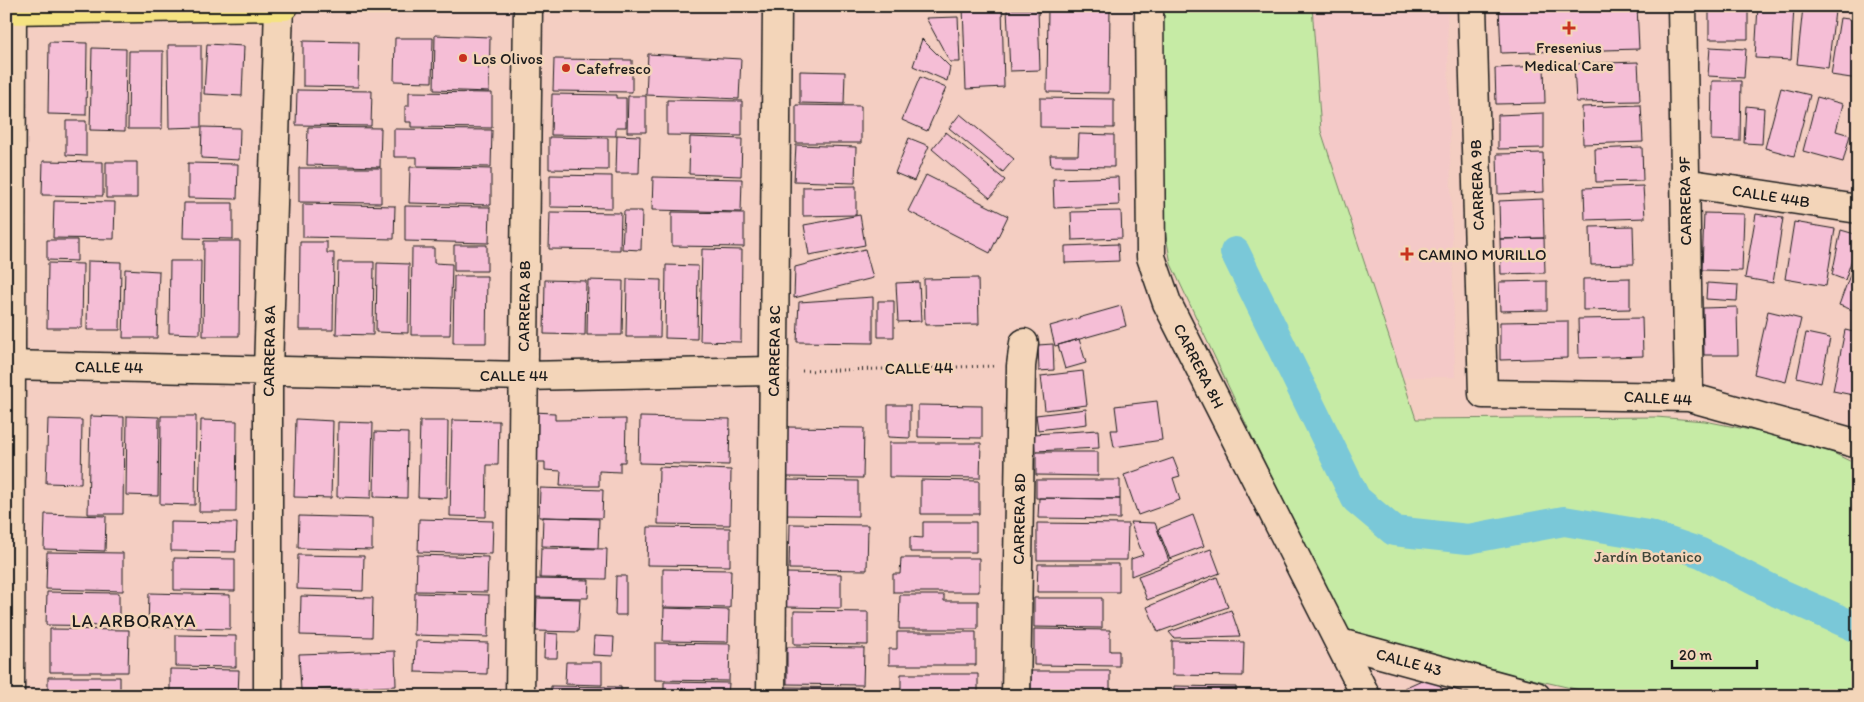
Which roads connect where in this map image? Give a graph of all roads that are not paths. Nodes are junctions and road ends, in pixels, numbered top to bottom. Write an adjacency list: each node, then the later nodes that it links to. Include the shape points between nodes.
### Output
1 (279, 6): 2 (main road); 8 (main road); 13 (street, CARRERA 8A)
2 (284, 6)
3 (528, 6): 15 (street, CARRERA 8B)
4 (777, 6): 14 (street, CARRERA 8C)
5 (1149, 6): 19 (street, CARRERA 8H, via 1151,257 1167,303)
6 (1472, 6): 16 (street, CARRERA 9B)
7 (1682, 6): 9 (street, CARRERA 9F)
8 (10, 9): 12 (street)
9 (1685, 183): 10 (street, CALLE 44B); 17 (street, CARRERA 9F)
10 (1858, 209)
11 (1022, 354): 24 (street, CARRERA 8D)
12 (8, 365): 13 (street, CALLE 44); 20 (street)
13 (268, 371): 15 (street, CALLE 44); 21 (street, CARRERA 8A)
14 (774, 371): 15 (street, CALLE 44); 23 (street, CARRERA 8C)
15 (524, 376): 22 (street, CARRERA 8B)
16 (1483, 394): 17 (street, CALLE 44)
17 (1689, 397): 18 (street, CALLE 44)
18 (1858, 444)
19 (1340, 643): 25 (street, CARRERA 8H); 26 (street, CALLE 43)
20 (10, 696)
21 (268, 696)
22 (520, 696)
23 (771, 696)
24 (1016, 696)
25 (1366, 696)
26 (1536, 696)

